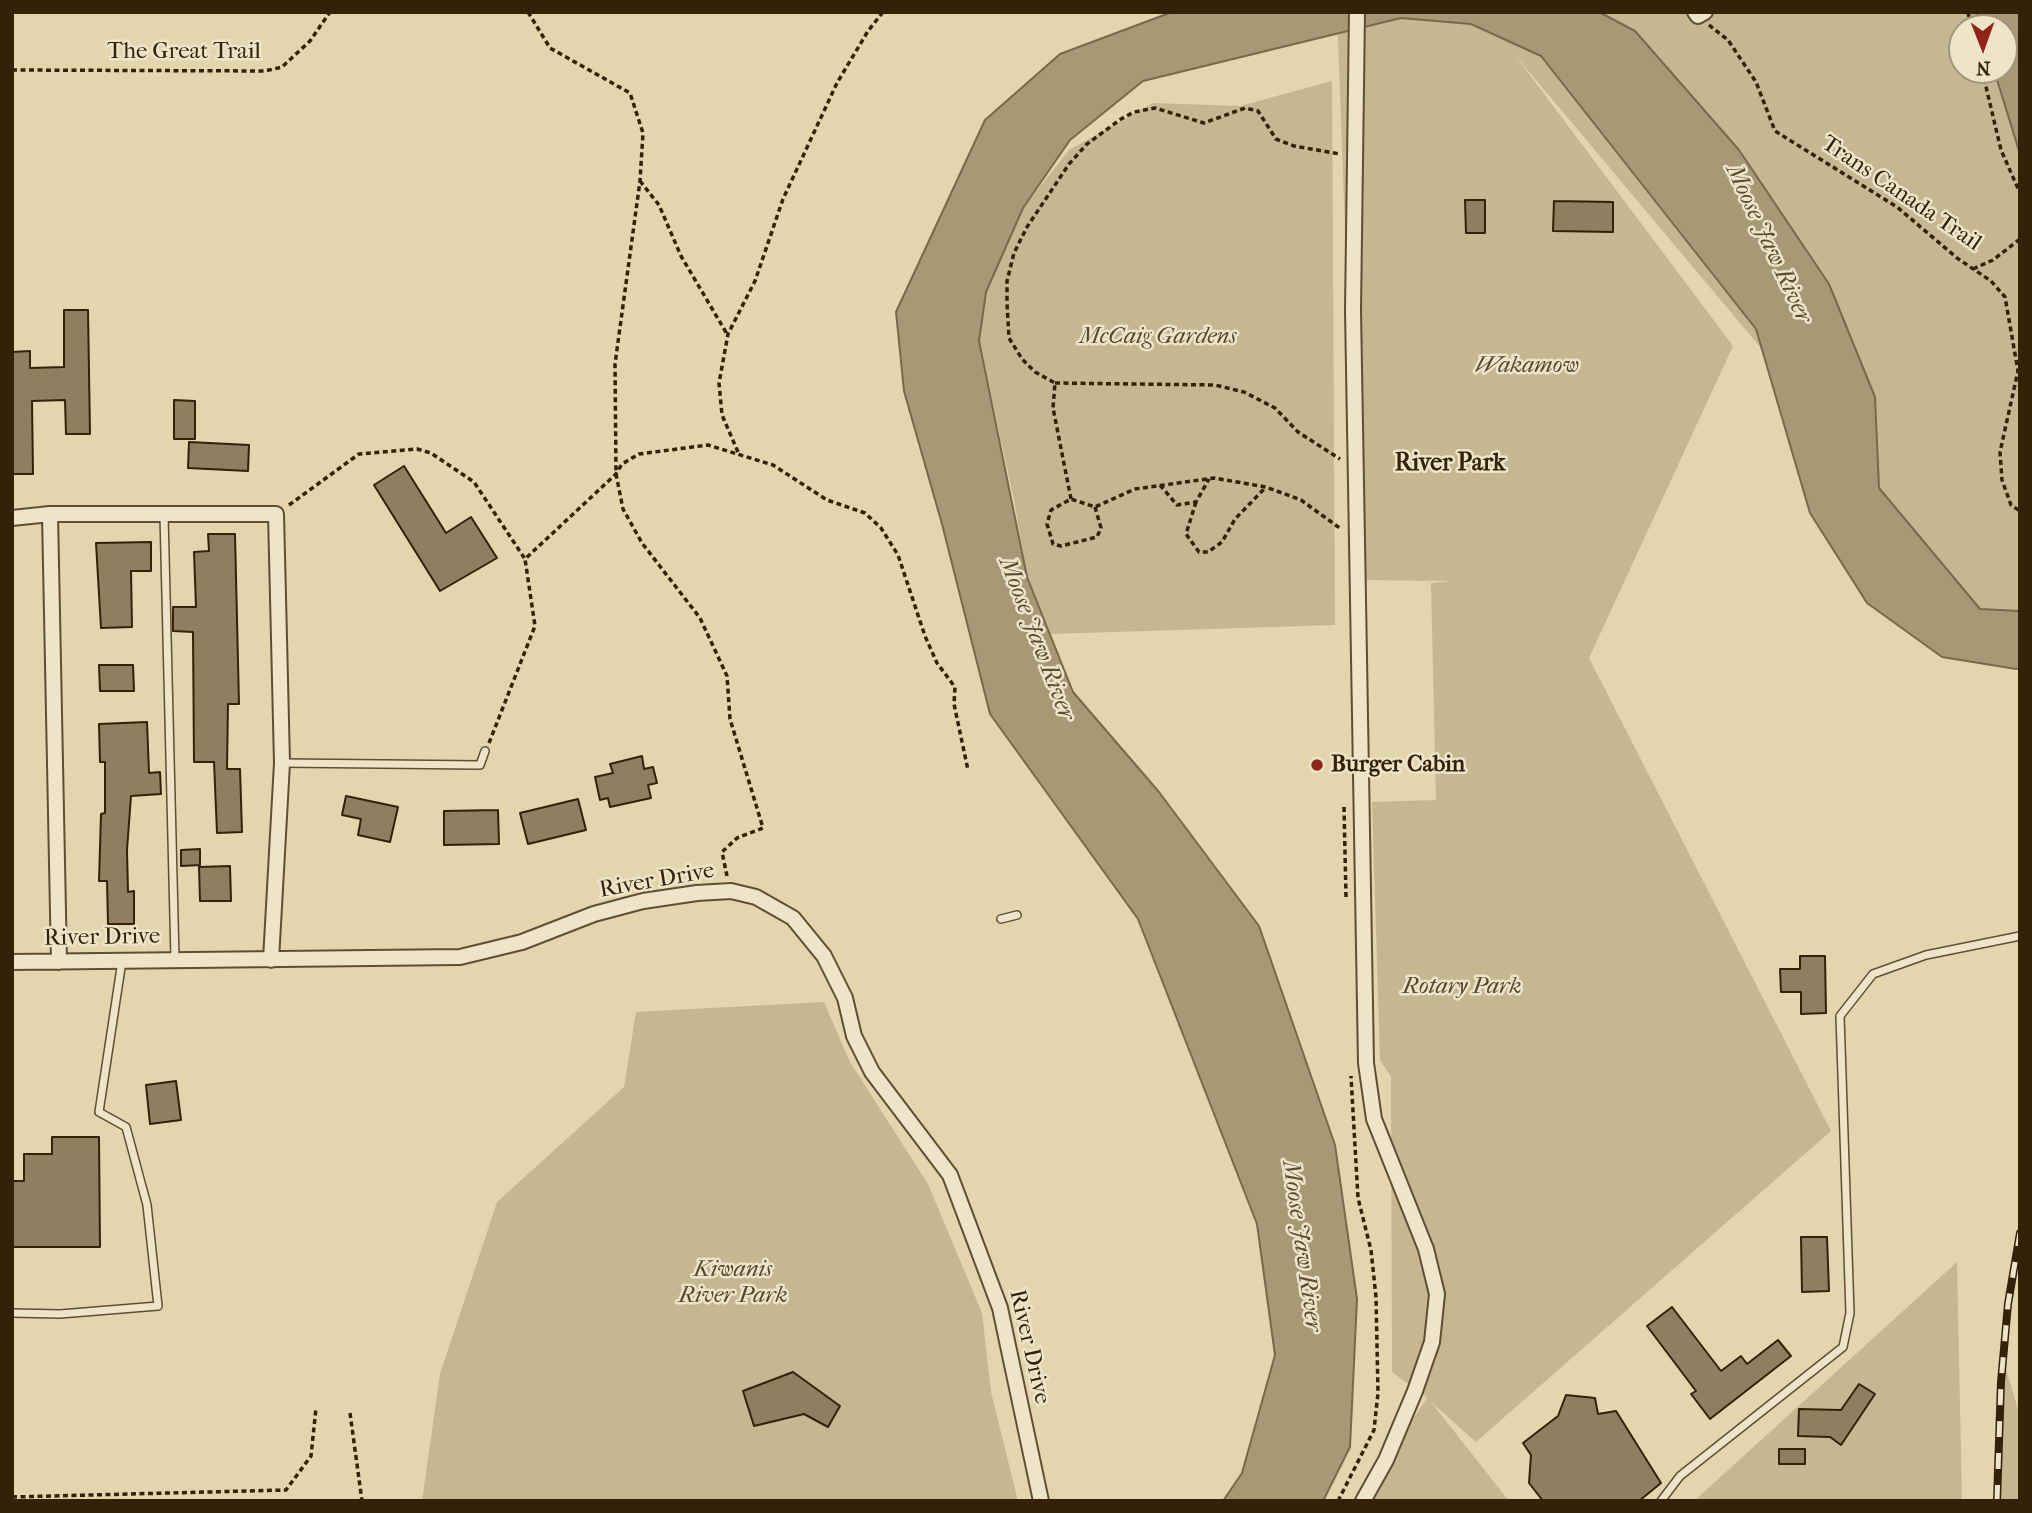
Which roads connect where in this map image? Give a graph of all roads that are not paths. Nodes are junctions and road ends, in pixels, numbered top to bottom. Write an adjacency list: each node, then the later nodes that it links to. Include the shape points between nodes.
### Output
1 (1357, 12): 17 (street, via 1353,310 1366,1063 1374,1119 1426,1249 1437,1294 1432,1342 1415,1391)
2 (50, 514): 3 (street); 4 (street); 14 (street)
3 (164, 515): 6 (street, via 276,514); 10 (lane)
4 (12, 518)
5 (485, 751): 6 (lane, via 480,765)
6 (282, 763): 11 (street)
7 (1017, 915): 8 (lane)
8 (1001, 919)
9 (2020, 936): 18 (lane, via 1926,954 1873,974 1840,1016 1850,1313 1843,1347 1680,1476)
10 (175, 959): 11 (street, River Drive); 12 (street, River Drive)
11 (271, 960): 16 (street, River Drive, via 460,957 522,942 593,914 697,892 731,891 756,897 793,918 824,956 873,1072 950,1175 1000,1308)
12 (121, 961): 14 (street, River Drive); 15 (lane, via 99,1112 126,1127 147,1205 158,1306)
13 (12, 962): 14 (street, River Drive)
14 (59, 962)
15 (12, 1313)
16 (1041, 1501)
17 (1363, 1501)
18 (1661, 1501)

